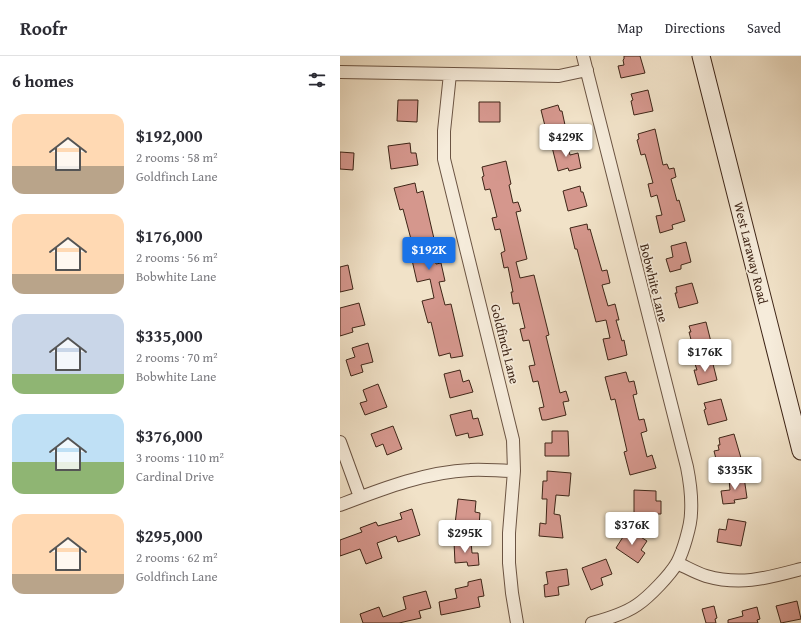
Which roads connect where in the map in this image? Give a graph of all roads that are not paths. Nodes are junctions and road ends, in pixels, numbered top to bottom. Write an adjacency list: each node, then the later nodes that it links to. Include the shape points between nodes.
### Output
1 (583, 56): 3 (street, Bobwhite Lane)
2 (702, 56): 7 (main road, West Laraway Road)
3 (587, 70): 5 (street, via 559,76); 11 (street, Bobwhite Lane, via 690,480 691,514)
4 (340, 72): 5 (street)
5 (450, 74): 8 (street, Goldfinch Lane, via 444,158 508,417 513,440)
6 (340, 442): 9 (street)
7 (801, 451)
8 (514, 471): 9 (street, via 470,470 438,474 406,481); 13 (street, Goldfinch Lane, via 509,563)
9 (360, 497): 10 (street)
10 (340, 505)
11 (677, 563): 12 (street, via 705,576 736,581 764,579); 14 (street, Bobwhite Lane, via 657,588 637,605 610,619)
12 (801, 569)
13 (517, 623)
14 (592, 623)

